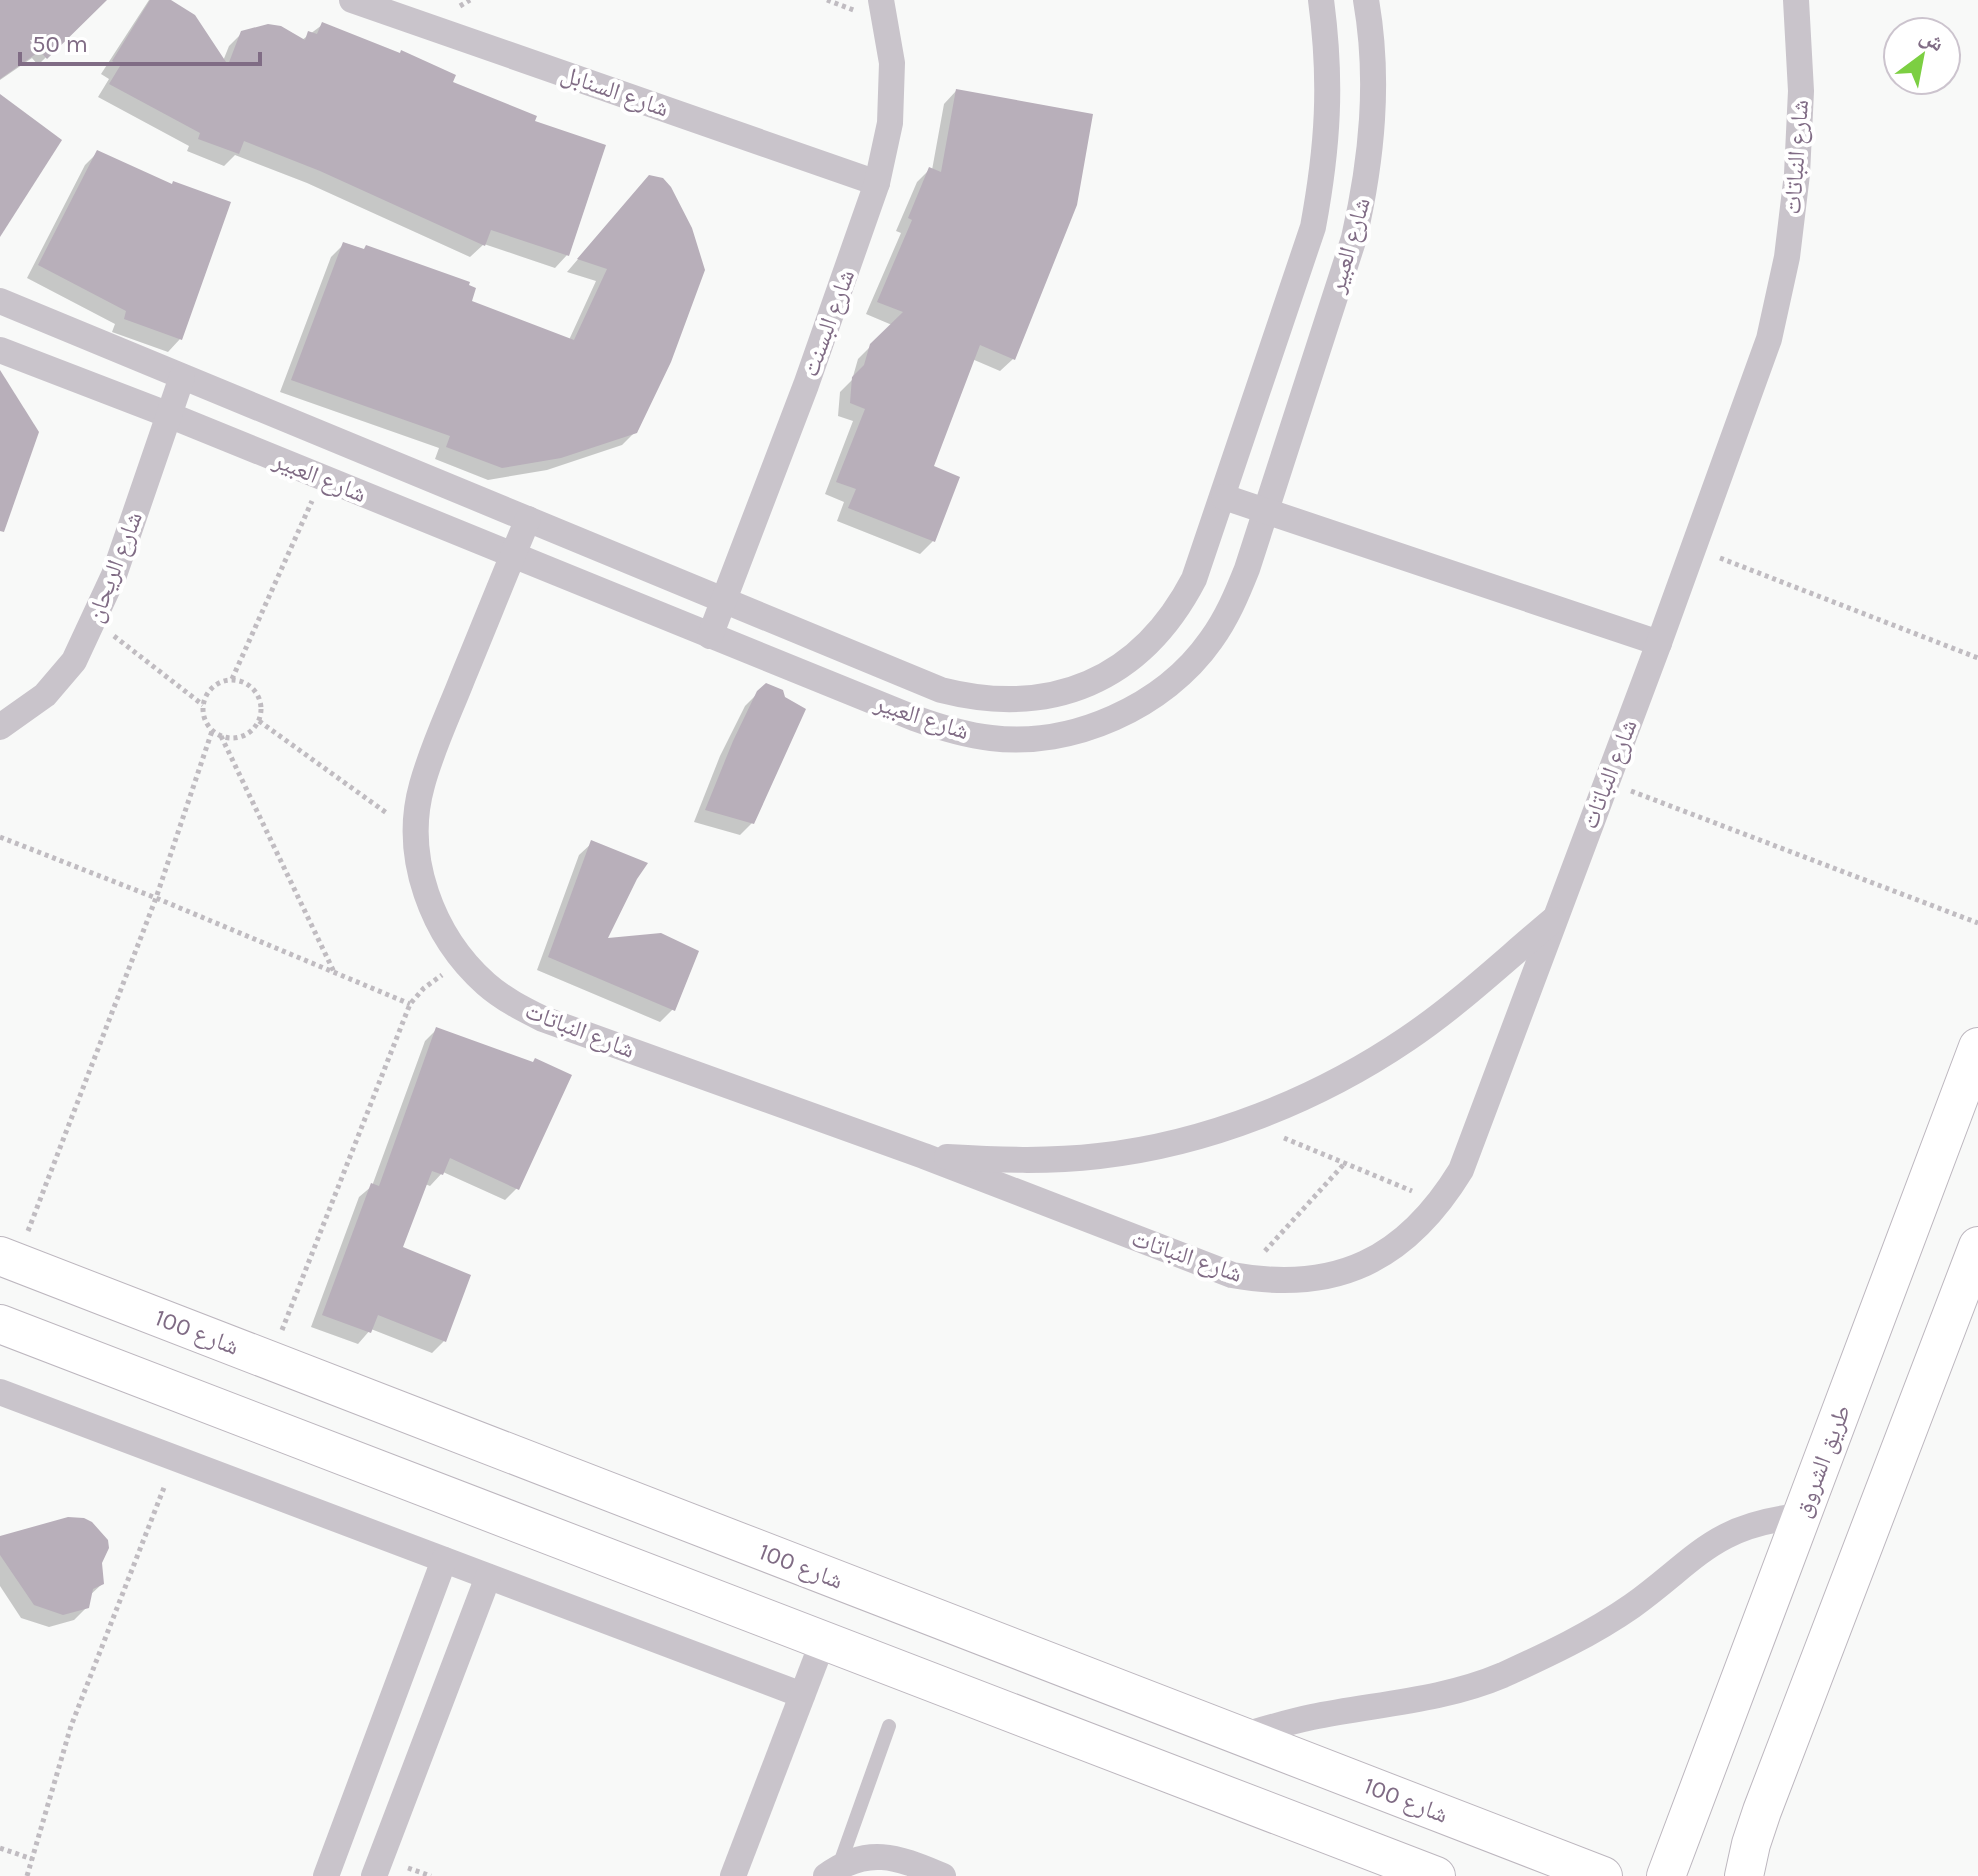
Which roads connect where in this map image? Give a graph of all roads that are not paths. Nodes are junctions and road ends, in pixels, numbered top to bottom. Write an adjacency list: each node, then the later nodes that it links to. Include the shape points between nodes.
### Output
1 (352, 0): 6 (street, شارع السنابل)
2 (881, 0): 6 (street, شارع البسنت, via 892,63 890,123)
3 (1321, 0): 11 (street, شارع العبير, via 1329,108 1313,227)
4 (1366, 0): 12 (street, شارع العبير, via 1374,76 1366,185 1354,238)
5 (1796, 0): 17 (street, شارع النباتات, via 1801,91 1787,257 1769,339)
6 (877, 183): 15 (street, شارع البسنت)
7 (0, 301): 9 (street, شارع العبير)
8 (0, 350): 10 (street, شارع العبير)
9 (182, 377): 10 (street, شارع الريحان); 13 (street, شارع العبير)
10 (169, 415): 14 (street, شارع العبير); 18 (street, شارع الريحان, via 114,575 74,661 45,695)
11 (1224, 497): 12 (street); 15 (street, شارع العبير, via 1194,579 1156,636 1103,677 1040,698 1007,701 941,690)
12 (1266, 511): 16 (street, شارع العبير, via 1232,607 1210,642 1150,698 1075,731 994,739 953,732); 17 (street)
13 (528, 519): 14 (street, شارع النباتات); 15 (street, شارع العبير)
14 (513, 555): 16 (street, شارع العبير); 21 (street, شارع النباتات, via 421,787 416,834 422,881 438,925 488,986 543,1019)
15 (724, 600): 16 (street, شارع البسنت)
16 (710, 636)
17 (1659, 643): 19 (street, شارع النباتات)
18 (0, 727)
19 (1555, 919): 21 (street, via 1408,1038 1337,1081 1261,1116 1182,1141 1099,1156 1016,1161); 21 (street, شارع النباتات, via 1461,1170 1414,1232 1383,1255 1348,1271 1309,1280 1242,1277)
20 (1978, 1047): 28 (street, طريق الشروق)
21 (924, 1156)
22 (1978, 1246): 26 (street)
23 (8, 1259): 34 (street, شارع 100)
24 (1978, 1319): 26 (street)
25 (0, 1324): 31 (street)
26 (1942, 1340): 43 (street, via 1762,1811)
27 (0, 1392): 29 (street)
28 (1801, 1516): 34 (street, via 1771,1519 1716,1540 1632,1605 1567,1645 1498,1677 1425,1698 1313,1717); 42 (street, طريق الشروق)
29 (444, 1560): 30 (street); 36 (street)
30 (488, 1577): 32 (street); 37 (street)
31 (823, 1641): 32 (street); 40 (street)
32 (802, 1695): 38 (street)
33 (889, 1726): 35 (lane)
34 (1241, 1736): 41 (street, شارع 100)
35 (832, 1871): 39 (street, via 860,1857 884,1856)
36 (326, 1876)
37 (374, 1876)
38 (733, 1876)
39 (943, 1876)
40 (1436, 1876)
41 (1603, 1876)
42 (1666, 1876)
43 (1744, 1876)

